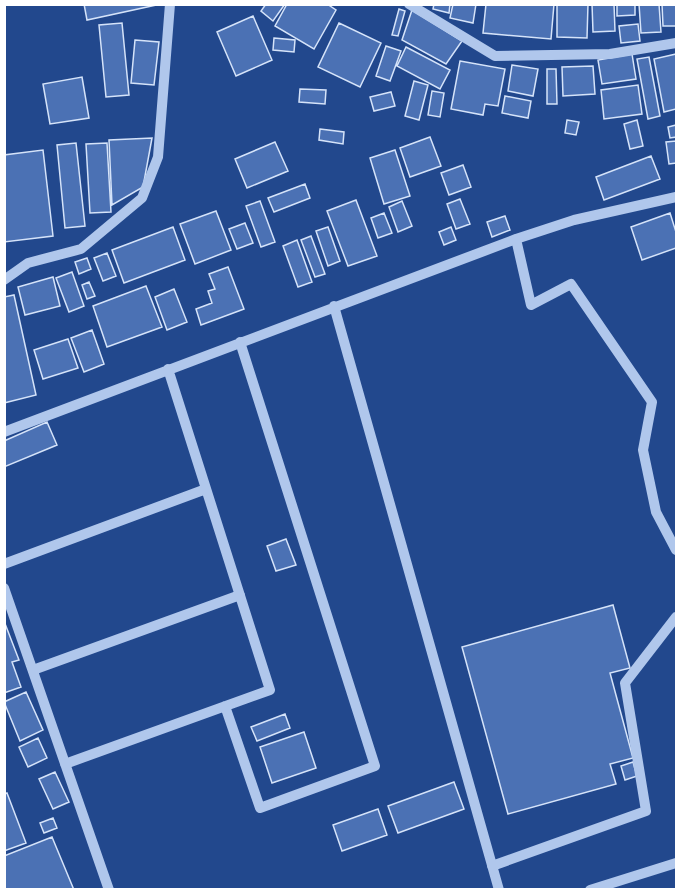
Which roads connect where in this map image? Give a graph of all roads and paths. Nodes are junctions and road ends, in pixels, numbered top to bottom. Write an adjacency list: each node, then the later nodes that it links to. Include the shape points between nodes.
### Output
1 (170, 4): 6 (street, via 159,157 142,198 81,249 28,262)
2 (409, 4): 3 (street, via 495,56 610,54)
3 (676, 43)
4 (676, 197): 5 (street, via 574,220)
5 (516, 239): 7 (street); 12 (street, via 531,304 571,284 652,402 643,450 656,512)
6 (4, 280)
7 (334, 306): 8 (street); 21 (street)
8 (240, 342): 9 (street); 18 (street, via 375,765 260,808)
9 (168, 369): 10 (street); 11 (street)
10 (4, 432)
11 (206, 489): 13 (street); 15 (street)
12 (676, 550)
13 (4, 564)
14 (4, 588): 17 (street)
15 (240, 595): 17 (street); 18 (street, via 270,690)
16 (676, 617): 21 (street, via 625,683 646,811)
17 (33, 670): 19 (street)
18 (225, 706): 19 (street)
19 (65, 764): 22 (street)
20 (676, 863): 24 (street)
21 (492, 866): 23 (street)
22 (108, 890)
23 (499, 890)
24 (590, 890)

